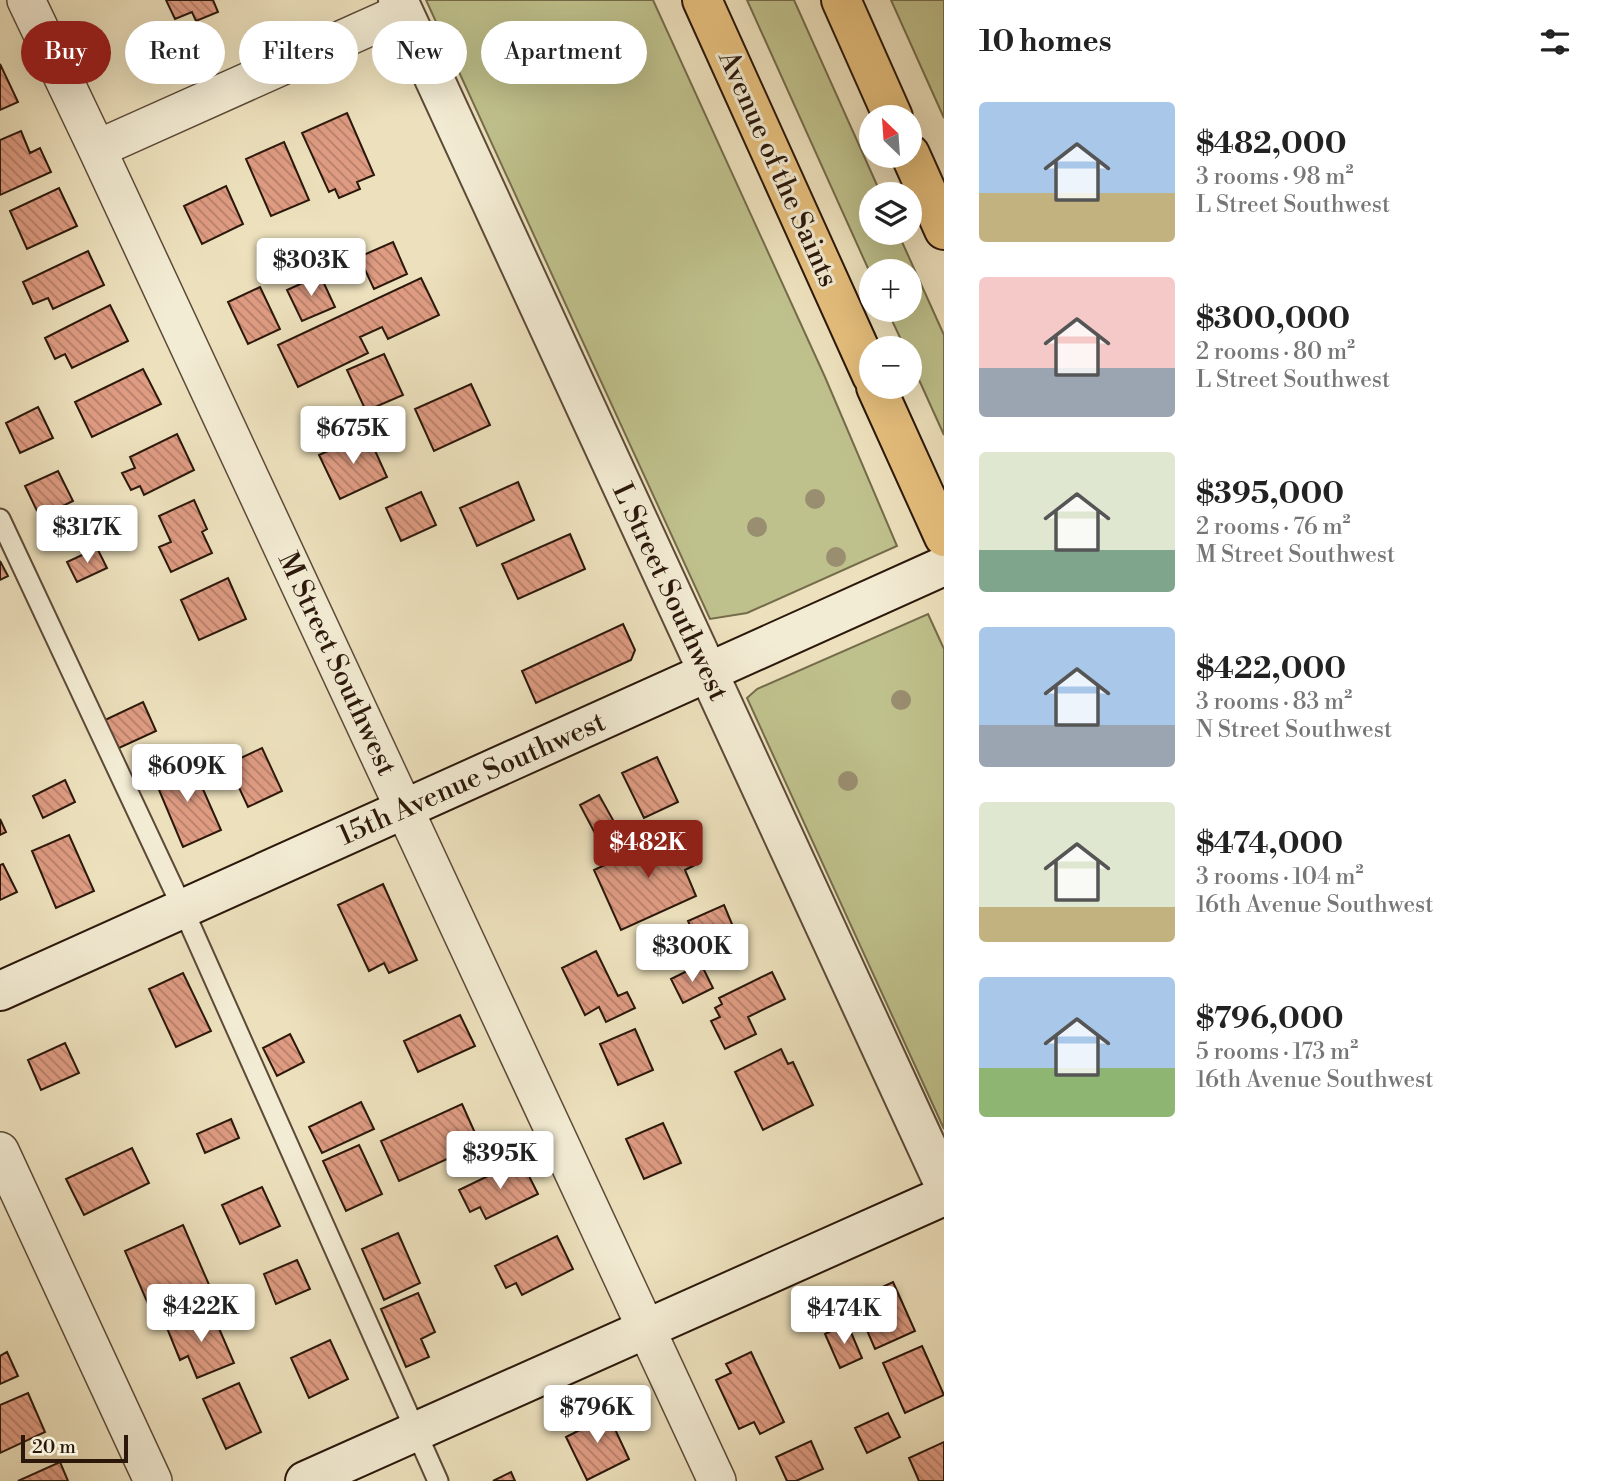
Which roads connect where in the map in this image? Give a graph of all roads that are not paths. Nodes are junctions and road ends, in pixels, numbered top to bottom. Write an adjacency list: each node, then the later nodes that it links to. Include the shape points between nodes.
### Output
1 (26, 0): 6 (street, M Street Southwest)
2 (702, 0): 9 (highway, Avenue of the Saints)
3 (841, 0): 5 (highway)
4 (400, 6): 6 (street); 14 (main road, L Street Southwest)
5 (888, 105)
6 (97, 149): 15 (street, M Street Southwest)
7 (916, 168): 8 (highway)
8 (944, 230)
9 (859, 347)
10 (881, 399): 12 (highway)
11 (0, 519): 16 (lane)
12 (944, 537)
13 (944, 566): 14 (main road, 15th Avenue Southwest)
14 (708, 672): 15 (main road, 15th Avenue Southwest); 19 (main road, L Street Southwest)
15 (405, 810): 16 (main road, 15th Avenue Southwest); 21 (street, M Street Southwest)
16 (183, 909): 17 (main road, 15th Avenue Southwest); 22 (lane)
17 (0, 991)
18 (0, 1151): 23 (street)
19 (944, 1184)
20 (944, 1196): 21 (main road)
21 (646, 1329): 22 (main road); 26 (street, M Street Southwest)
22 (415, 1432): 24 (main road); 25 (lane)
23 (153, 1481)
24 (305, 1481)
25 (438, 1481)
26 (717, 1481)

